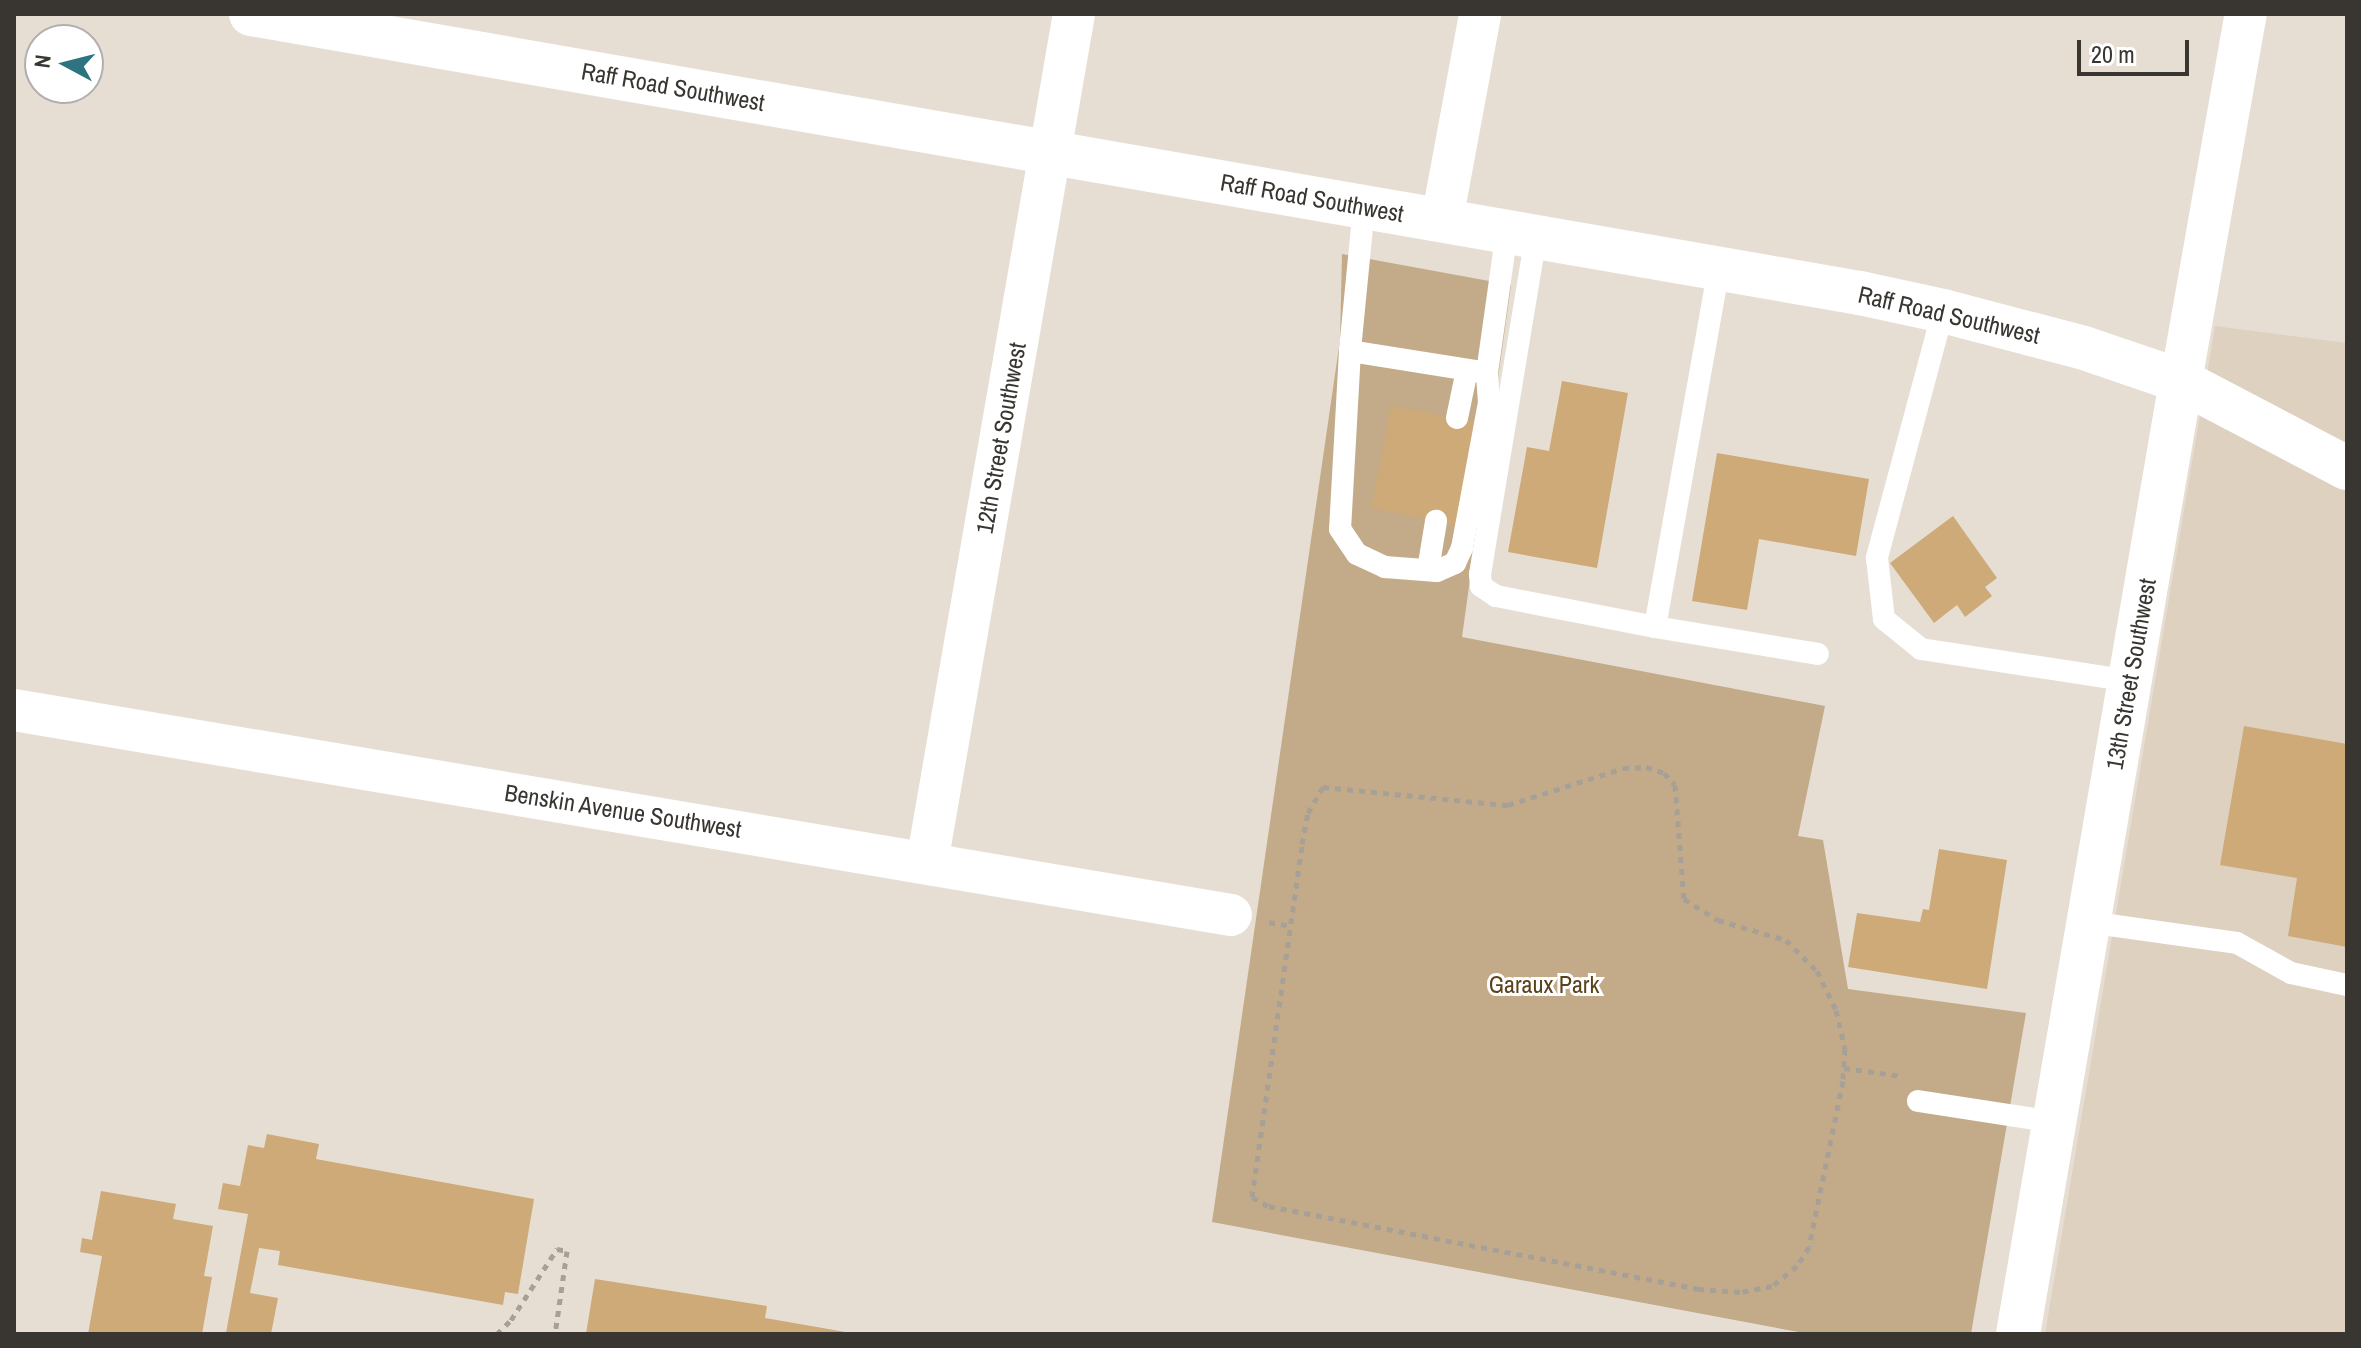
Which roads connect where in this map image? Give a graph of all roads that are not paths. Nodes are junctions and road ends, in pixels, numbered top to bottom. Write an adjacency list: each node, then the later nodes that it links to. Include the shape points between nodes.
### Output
1 (251, 14): 5 (main road, Raff Road Southwest)
2 (1074, 14): 5 (street, 12th Street Southwest)
3 (1480, 14): 7 (street)
4 (2246, 14): 13 (street, 13th Street Southwest)
5 (1051, 153): 6 (main road, Raff Road Southwest); 22 (street, 12th Street Southwest)
6 (1364, 207): 7 (main road, Raff Road Southwest); 11 (lane)
7 (1442, 220): 8 (main road, Raff Road Southwest)
8 (1521, 234): 9 (main road, Raff Road Southwest); 12 (lane); 18 (lane, via 1481,586 1496,596)
9 (1719, 268): 10 (main road, Raff Road Southwest); 18 (lane)
10 (1943, 311): 13 (main road, Raff Road Southwest, via 2084,348); 20 (lane, via 1877,558 1884,619 1921,649)
11 (1350, 351): 12 (lane); 17 (lane, via 1340,529 1357,554 1371,561)
12 (1477, 372): 14 (lane); 17 (lane, via 1489,403 1462,548 1455,563)
13 (2181, 381): 15 (main road, Raff Road Southwest); 20 (main road, 13th Street Southwest)
14 (1457, 418)
15 (2347, 468)
16 (1436, 521): 17 (lane)
17 (1428, 570)
18 (1655, 627): 19 (lane)
19 (1818, 654)
20 (2130, 681): 24 (main road, 13th Street Southwest)
21 (14, 710): 22 (street, Benskin Avenue Southwest)
22 (927, 863): 23 (street, Benskin Avenue Southwest)
23 (1231, 915)
24 (2088, 922): 25 (lane, via 2237,943 2291,973); 27 (main road, 13th Street Southwest)
25 (2347, 985)
26 (1918, 1101): 27 (lane)
27 (2054, 1122): 28 (main road, 13th Street Southwest)
28 (2018, 1334)

